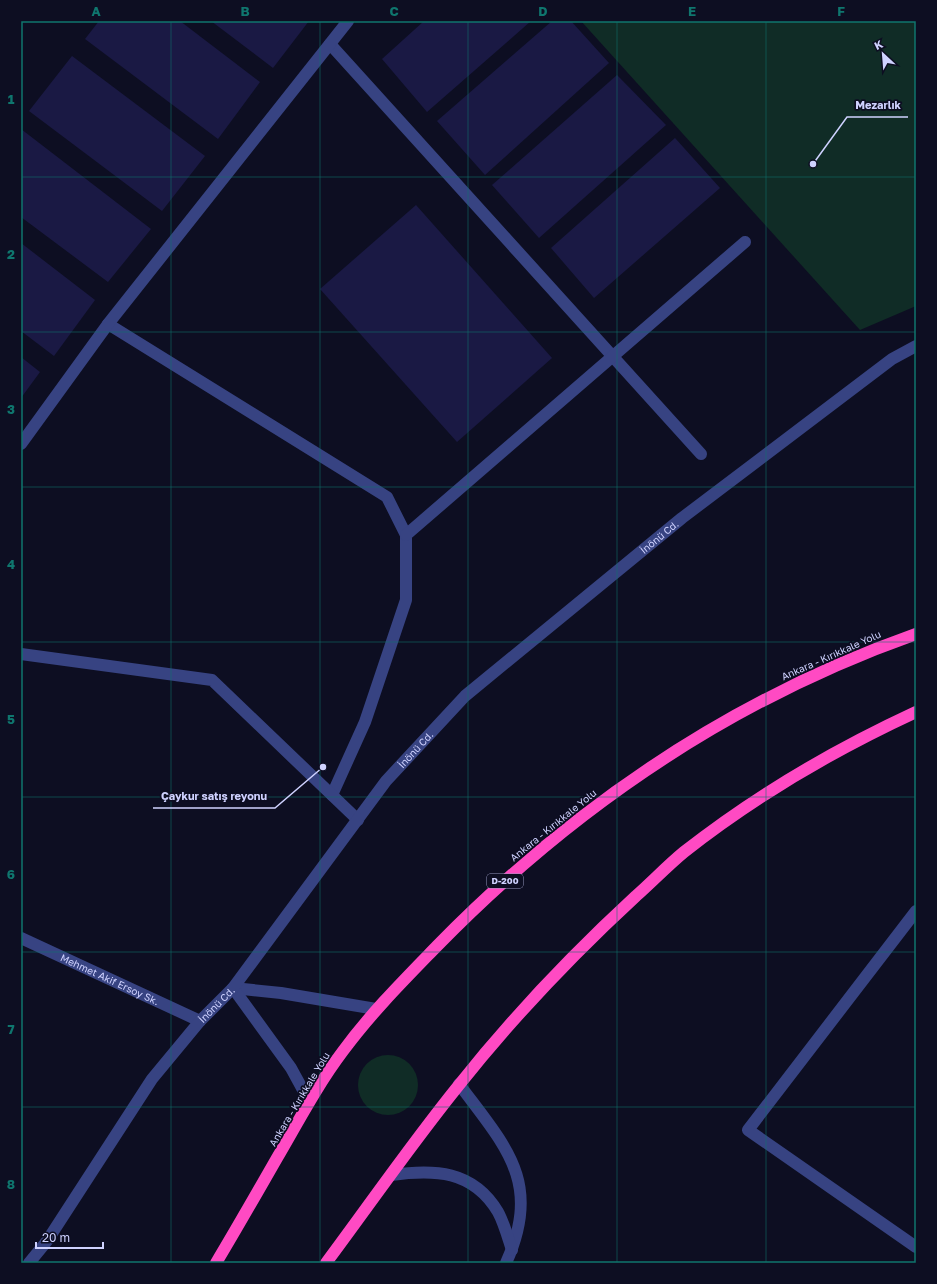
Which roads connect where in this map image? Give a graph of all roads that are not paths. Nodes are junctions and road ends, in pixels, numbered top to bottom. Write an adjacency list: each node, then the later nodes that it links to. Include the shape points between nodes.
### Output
1 (348, 21): 2 (street)
2 (330, 44): 4 (street); 6 (street)
3 (745, 242): 6 (street)
4 (108, 324): 7 (street); 9 (street, via 386,497)
5 (916, 346): 14 (street, İnönü Cd., via 892,360 682,518 465,696 386,781)
6 (613, 356): 8 (street); 9 (street)
7 (21, 444)
8 (701, 454)
9 (406, 535): 13 (street, via 406,600 365,722)
10 (916, 634): 18 (highway, Ankara - Kırıkkale Yolu / D-200, via 857,655 794,684 734,715 663,758 597,804 518,868)
11 (21, 654): 13 (street, via 212,680)
12 (916, 712): 20 (highway, via 800,772 739,811 684,853 560,969)
13 (332, 795): 14 (street)
14 (358, 820): 17 (street, İnönü Cd.)
15 (916, 911): 23 (street, via 748,1130)
16 (21, 938): 19 (street, Mehmet Akif Ersoy Sk.)
17 (233, 988): 18 (street, via 281,993); 19 (street, İnönü Cd.); 21 (street, via 291,1068)
18 (376, 1009): 21 (highway, Ankara - Kırıkkale Yolu / D-200, via 342,1052)
19 (200, 1021): 26 (street, İnönü Cd., via 152,1079 47,1241)
20 (459, 1084): 22 (highway); 24 (street, via 505,1146 515,1166 521,1216)
21 (309, 1101): 27 (highway, Ankara - Kırıkkale Yolu / D-200)
22 (391, 1175): 24 (street, via 434,1171 468,1182 484,1194 498,1212); 28 (highway)
23 (916, 1247)
24 (512, 1250): 29 (street)
25 (21, 1258): 26 (street)
26 (28, 1263)
27 (216, 1263)
28 (326, 1263)
29 (506, 1263)

